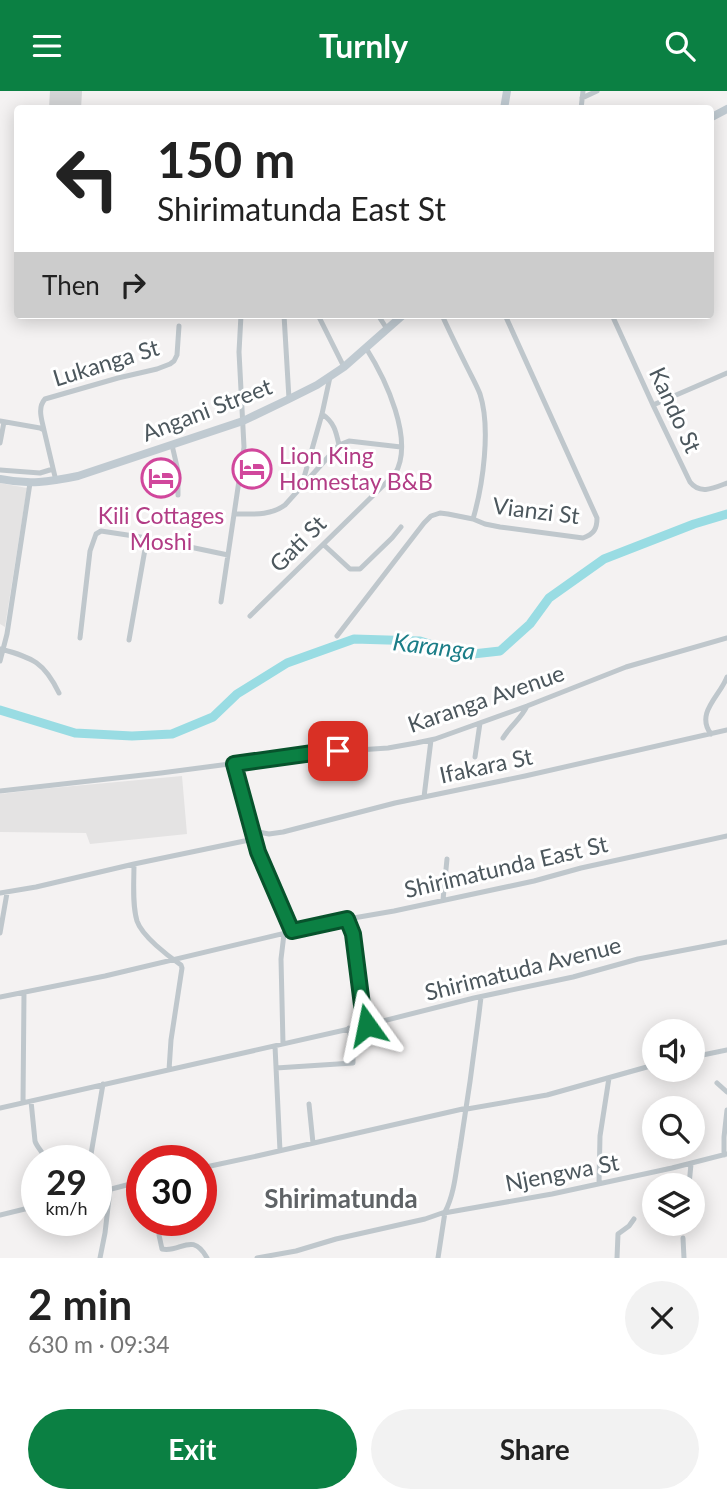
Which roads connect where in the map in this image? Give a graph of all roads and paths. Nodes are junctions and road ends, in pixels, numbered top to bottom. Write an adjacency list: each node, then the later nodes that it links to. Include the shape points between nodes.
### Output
1 (597, 91): 2 (street)
2 (582, 95)
3 (241, 319): 20 (street)
4 (284, 319): 17 (street)
5 (320, 319): 14 (street)
6 (381, 319): 12 (street)
7 (398, 319): 12 (street, Angani Street)
8 (444, 319): 36 (street, via 484,410 484,464)
9 (507, 319): 36 (street, Vianzi St, via 597,526 583,538)
10 (614, 319): 18 (street, Kando St)
11 (179, 325): 22 (street, Lukanga St, via 174,361 45,399 40,405)
12 (387, 329): 13 (street, Angani Street)
13 (366, 348): 14 (street, Angani Street); 26 (street, Gati St, via 396,410)
14 (344, 367): 16 (street, Angani Street)
15 (727, 373): 18 (street)
16 (330, 377): 17 (street, Angani Street); 19 (street)
17 (289, 399): 20 (street, Angani Street)
18 (653, 405): 31 (street, Kando St, via 694,488 707,490)
19 (322, 414): 24 (street, via 332,423); 33 (street)
20 (243, 421): 25 (street, Angani Street); 35 (street)
21 (2, 422): 22 (street); 23 (street)
22 (44, 430): 28 (street)
23 (0, 443)
24 (339, 445): 26 (street, via 349,441); 33 (street)
25 (172, 446): 30 (street, Angani Street); 34 (street)
26 (401, 447): 39 (street, Gati St, via 395,474)
27 (0, 470): 28 (street)
28 (53, 470): 30 (street)
29 (0, 479): 32 (street, Angani Street)
30 (56, 481): 32 (street, Angani Street)
31 (727, 483)
32 (30, 484): 43 (street)
33 (303, 484): 35 (street, via 278,511)
34 (178, 495)
35 (234, 514): 40 (street)
36 (472, 519): 44 (street, Vianzi St, via 440,513 431,516)
37 (401, 527): 39 (street, via 360,569 350,569)
38 (147, 538): 40 (street); 45 (street, via 96,534); 48 (street)
39 (324, 545): 42 (street, Gati St)
40 (228, 555): 41 (street)
41 (221, 601)
42 (250, 616)
43 (7, 633): 47 (street); 49 (street)
44 (337, 635)
45 (80, 638)
46 (727, 638): 53 (street, Karanga Avenue, via 626,667)
47 (0, 639)
48 (129, 640)
49 (2, 650): 50 (street); 52 (street, via 34,661 50,675)
50 (0, 661)
51 (727, 677): 56 (street, via 709,707 706,725)
52 (59, 693)
53 (527, 706): 54 (street, Karanga Avenue); 57 (street)
54 (480, 723): 58 (street, Karanga Avenue); 59 (street)
55 (727, 730): 56 (street, Ifakara St)
56 (711, 734): 62 (street, Ifakara St)
57 (503, 738)
58 (431, 740): 60 (street, Karanga Avenue); 62 (street)
59 (475, 757)
60 (234, 764): 61 (street, Karanga Avenue); 63 (street)
61 (0, 791)
62 (424, 797): 63 (street, Ifakara St, via 283,832)
63 (253, 831): 65 (street)
64 (727, 836): 69 (street, Shirimatunda East St)
65 (254, 839): 67 (street); 71 (street)
66 (447, 859): 69 (street)
67 (134, 864): 68 (street); 75 (street, via 137,923)
68 (3, 893): 72 (street)
69 (443, 900): 70 (street, Shirimatunda East St)
70 (347, 919): 71 (street, Shirimatunda East St); 79 (street)
71 (292, 931): 73 (street, Shirimatunda East St)
72 (0, 933)
73 (284, 934): 75 (street, Shirimatunda East St); 81 (street)
74 (727, 942): 78 (street, Shirimatuda Avenue)
75 (173, 960): 76 (street, Shirimatunda East St); 87 (street, via 182,968)
76 (24, 993): 77 (street, Shirimatunda East St); 93 (street)
77 (0, 997)
78 (481, 997): 79 (street, Shirimatuda Avenue); 96 (street)
79 (367, 1025): 80 (street, Shirimatuda Avenue)
80 (349, 1028): 81 (street, Shirimatuda Avenue); 85 (street, via 353,1063)
81 (283, 1044): 82 (street, Shirimatuda Avenue)
82 (275, 1046): 85 (street); 87 (street, Shirimatuda Avenue)
83 (727, 1049): 84 (street)
84 (705, 1054)
85 (276, 1068): 101 (street)
86 (642, 1068): 88 (street)
87 (169, 1070): 90 (street, Shirimatuda Avenue)
88 (609, 1078): 96 (street, via 547,1095); 106 (street)
89 (718, 1083): 91 (street)
90 (103, 1084): 92 (street, Shirimatuda Avenue); 100 (street)
91 (727, 1092)
92 (31, 1101): 93 (street, Shirimatuda Avenue); 99 (street)
93 (23, 1103): 95 (street, Shirimatuda Avenue)
94 (309, 1104): 98 (street)
95 (0, 1108)
96 (467, 1108): 98 (street); 108 (street)
97 (727, 1110): 102 (street)
98 (313, 1143): 101 (street)
99 (37, 1145)
100 (93, 1145)
101 (280, 1151): 104 (street)
102 (725, 1154): 103 (street, Njengwa St)
103 (691, 1164): 105 (street); 106 (street, Njengwa St)
104 (217, 1165)
105 (690, 1173)
106 (599, 1183): 108 (street, Njengwa St)
107 (21, 1210): 109 (street)
108 (444, 1212): 116 (street, Njengwa St); 117 (street)
109 (0, 1215)
110 (634, 1219): 118 (street, via 618,1234)
111 (104, 1236): 114 (street)
112 (159, 1236): 115 (street, via 166,1251 196,1245)
113 (682, 1238): 119 (street)
114 (100, 1258)
115 (206, 1258)
116 (257, 1258)
117 (438, 1258)
118 (617, 1258)
119 (684, 1258)

